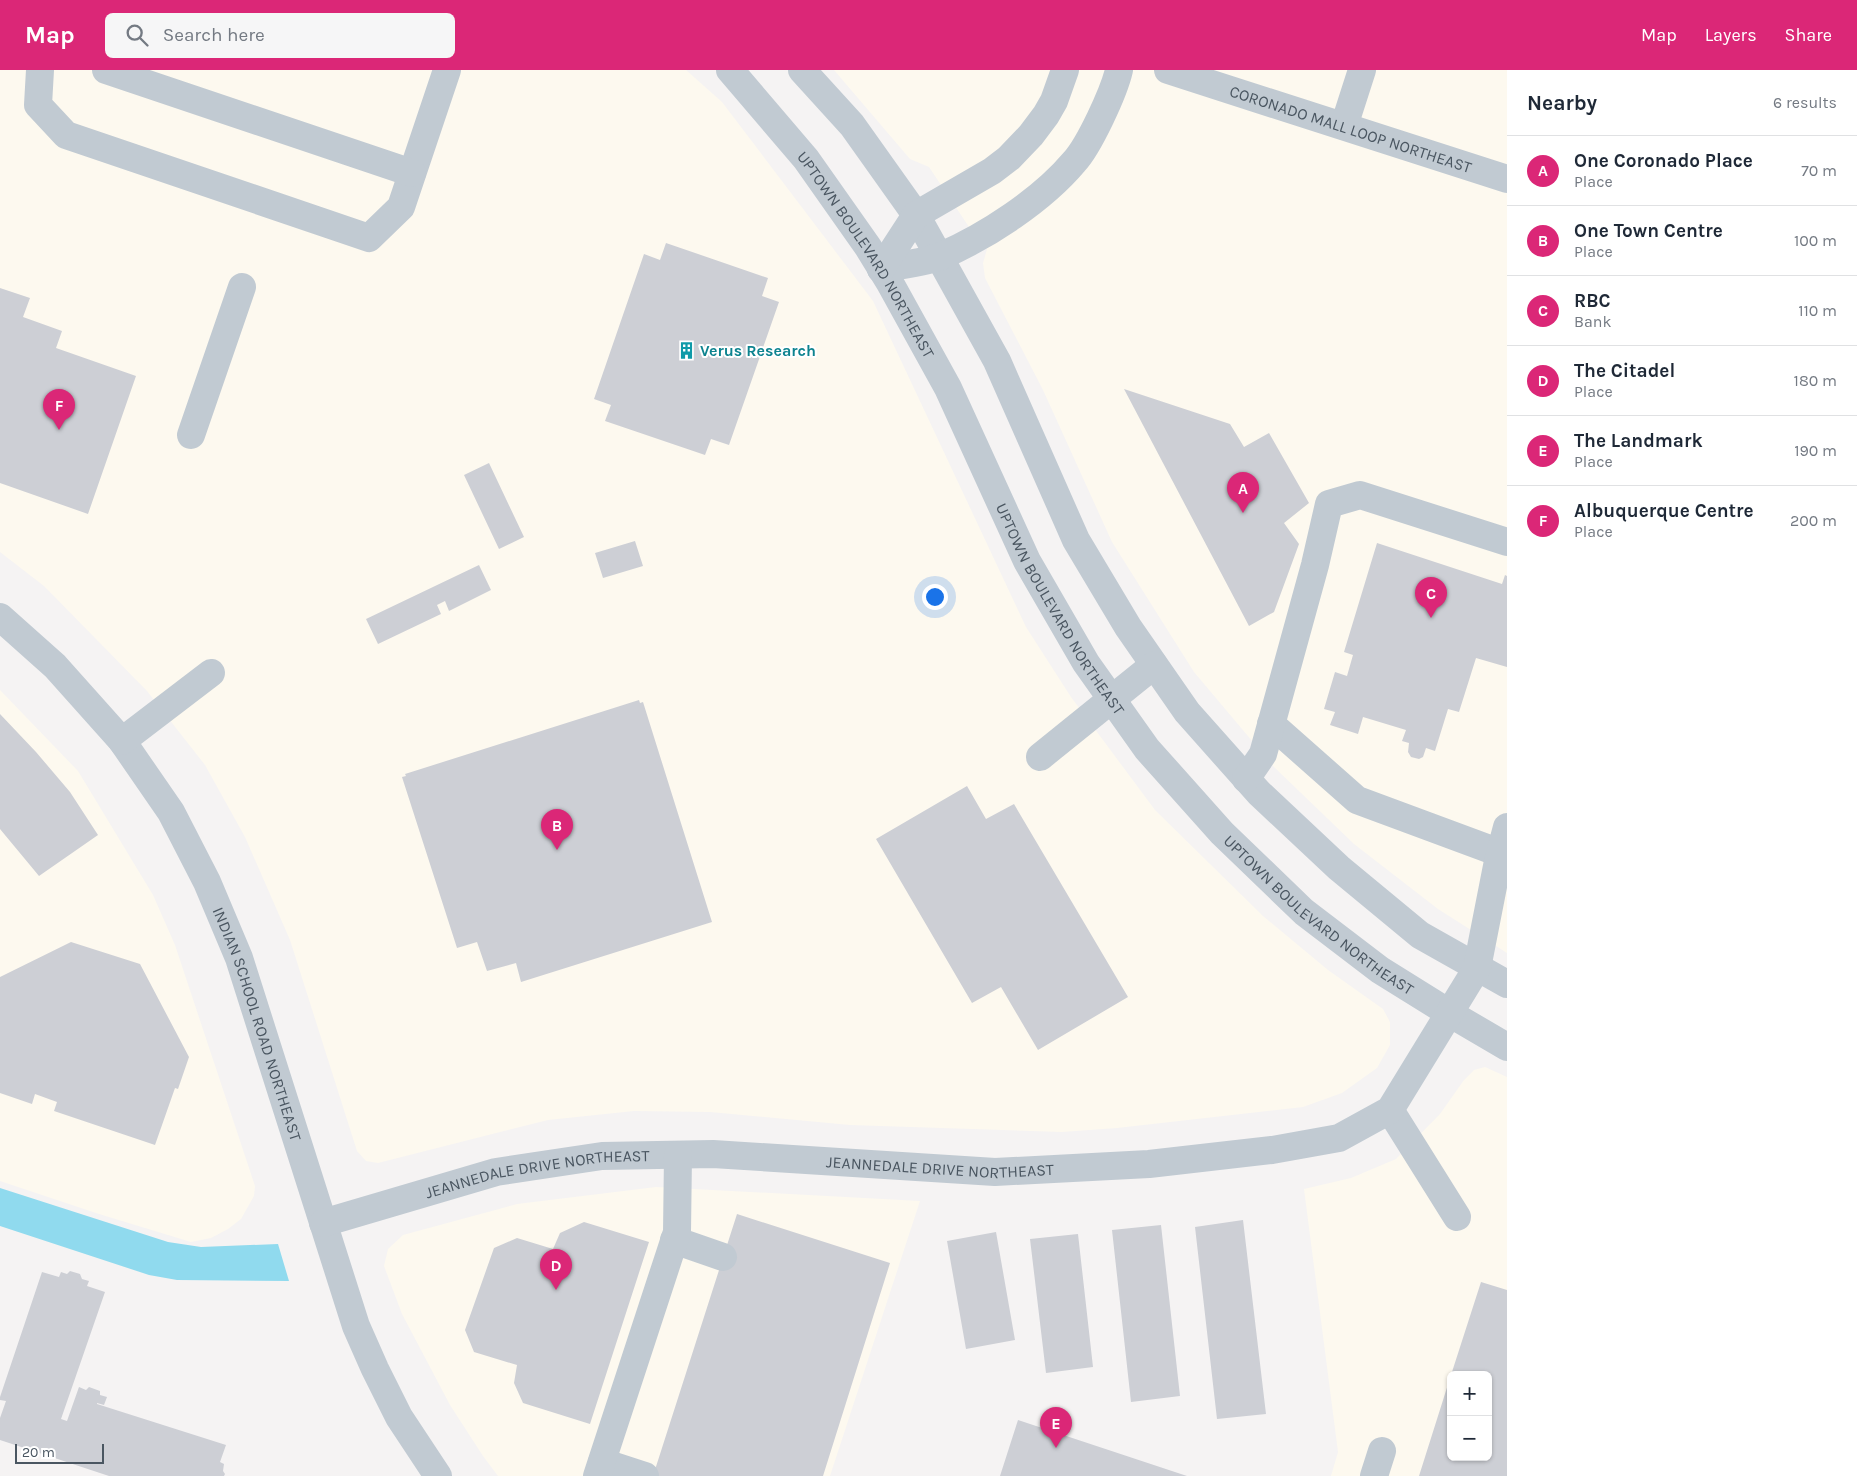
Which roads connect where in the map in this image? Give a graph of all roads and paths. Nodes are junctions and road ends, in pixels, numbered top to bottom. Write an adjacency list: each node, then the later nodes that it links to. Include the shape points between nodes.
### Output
1 (40, 70): 11 (street, via 38,105 66,135 370,238 400,207)
2 (106, 70): 11 (street)
3 (447, 70): 11 (street)
4 (730, 70): 15 (street, UPTOWN BOULEVARD NORTHEAST, via 806,159)
5 (802, 70): 13 (street, via 852,125)
6 (1064, 70): 13 (street, via 1046,115 1009,158)
7 (1119, 70): 14 (street, via 1116,83 1075,162 1032,203)
8 (1168, 70): 10 (street, CORONADO MALL LOOP NORTHEAST)
9 (1362, 70): 10 (street)
10 (1344, 126): 12 (street, CORONADO MALL LOOP NORTHEAST)
11 (412, 173)
12 (1507, 179)
13 (916, 215): 14 (street); 15 (street)
14 (939, 257): 15 (street); 20 (street, via 997,361 1076,540)
15 (881, 268): 22 (street, UPTOWN BOULEVARD NORTHEAST, via 948,388 1027,561 1086,663)
16 (242, 287): 17 (street)
17 (190, 435)
18 (1507, 542): 23 (street, via 1360,495 1329,504 1316,566)
19 (0, 617): 24 (street, INDIAN SCHOOL ROAD NORTHEAST, via 56,666)
20 (1154, 665): 22 (street); 26 (street, via 1187,712)
21 (211, 673): 24 (street)
22 (1111, 698): 25 (street); 30 (street, UPTOWN BOULEVARD NORTHEAST, via 1147,749 1222,833 1304,912 1380,970)
23 (1271, 724): 26 (street, via 1263,754); 27 (street, via 1357,800)
24 (122, 741): 35 (street, INDIAN SCHOOL ROAD NORTHEAST, via 171,812 207,882 239,958)
25 (1040, 756)
26 (1246, 779): 28 (street, via 1339,868 1413,928)
27 (1504, 840): 28 (street)
28 (1477, 968): 29 (street); 30 (street, JEANNEDALE DRIVE NORTHEAST)
29 (1507, 984)
30 (1449, 1013): 31 (street, UPTOWN BOULEVARD NORTHEAST); 32 (street, JEANNEDALE DRIVE NORTHEAST)
31 (1507, 1046)
32 (1390, 1110): 33 (street, JEANNEDALE DRIVE NORTHEAST, via 1339,1138 1272,1150 1149,1164 995,1172 714,1154); 34 (street)
33 (678, 1155): 35 (street, JEANNEDALE DRIVE NORTHEAST, via 602,1156 496,1172); 36 (street, via 677,1232)
34 (1457, 1217)
35 (323, 1223): 39 (street, INDIAN SCHOOL ROAD NORTHEAST, via 356,1326 375,1369 399,1417)
36 (674, 1240): 37 (street); 38 (street)
37 (723, 1257)
38 (600, 1469): 40 (street)
39 (438, 1476)
40 (645, 1476)

